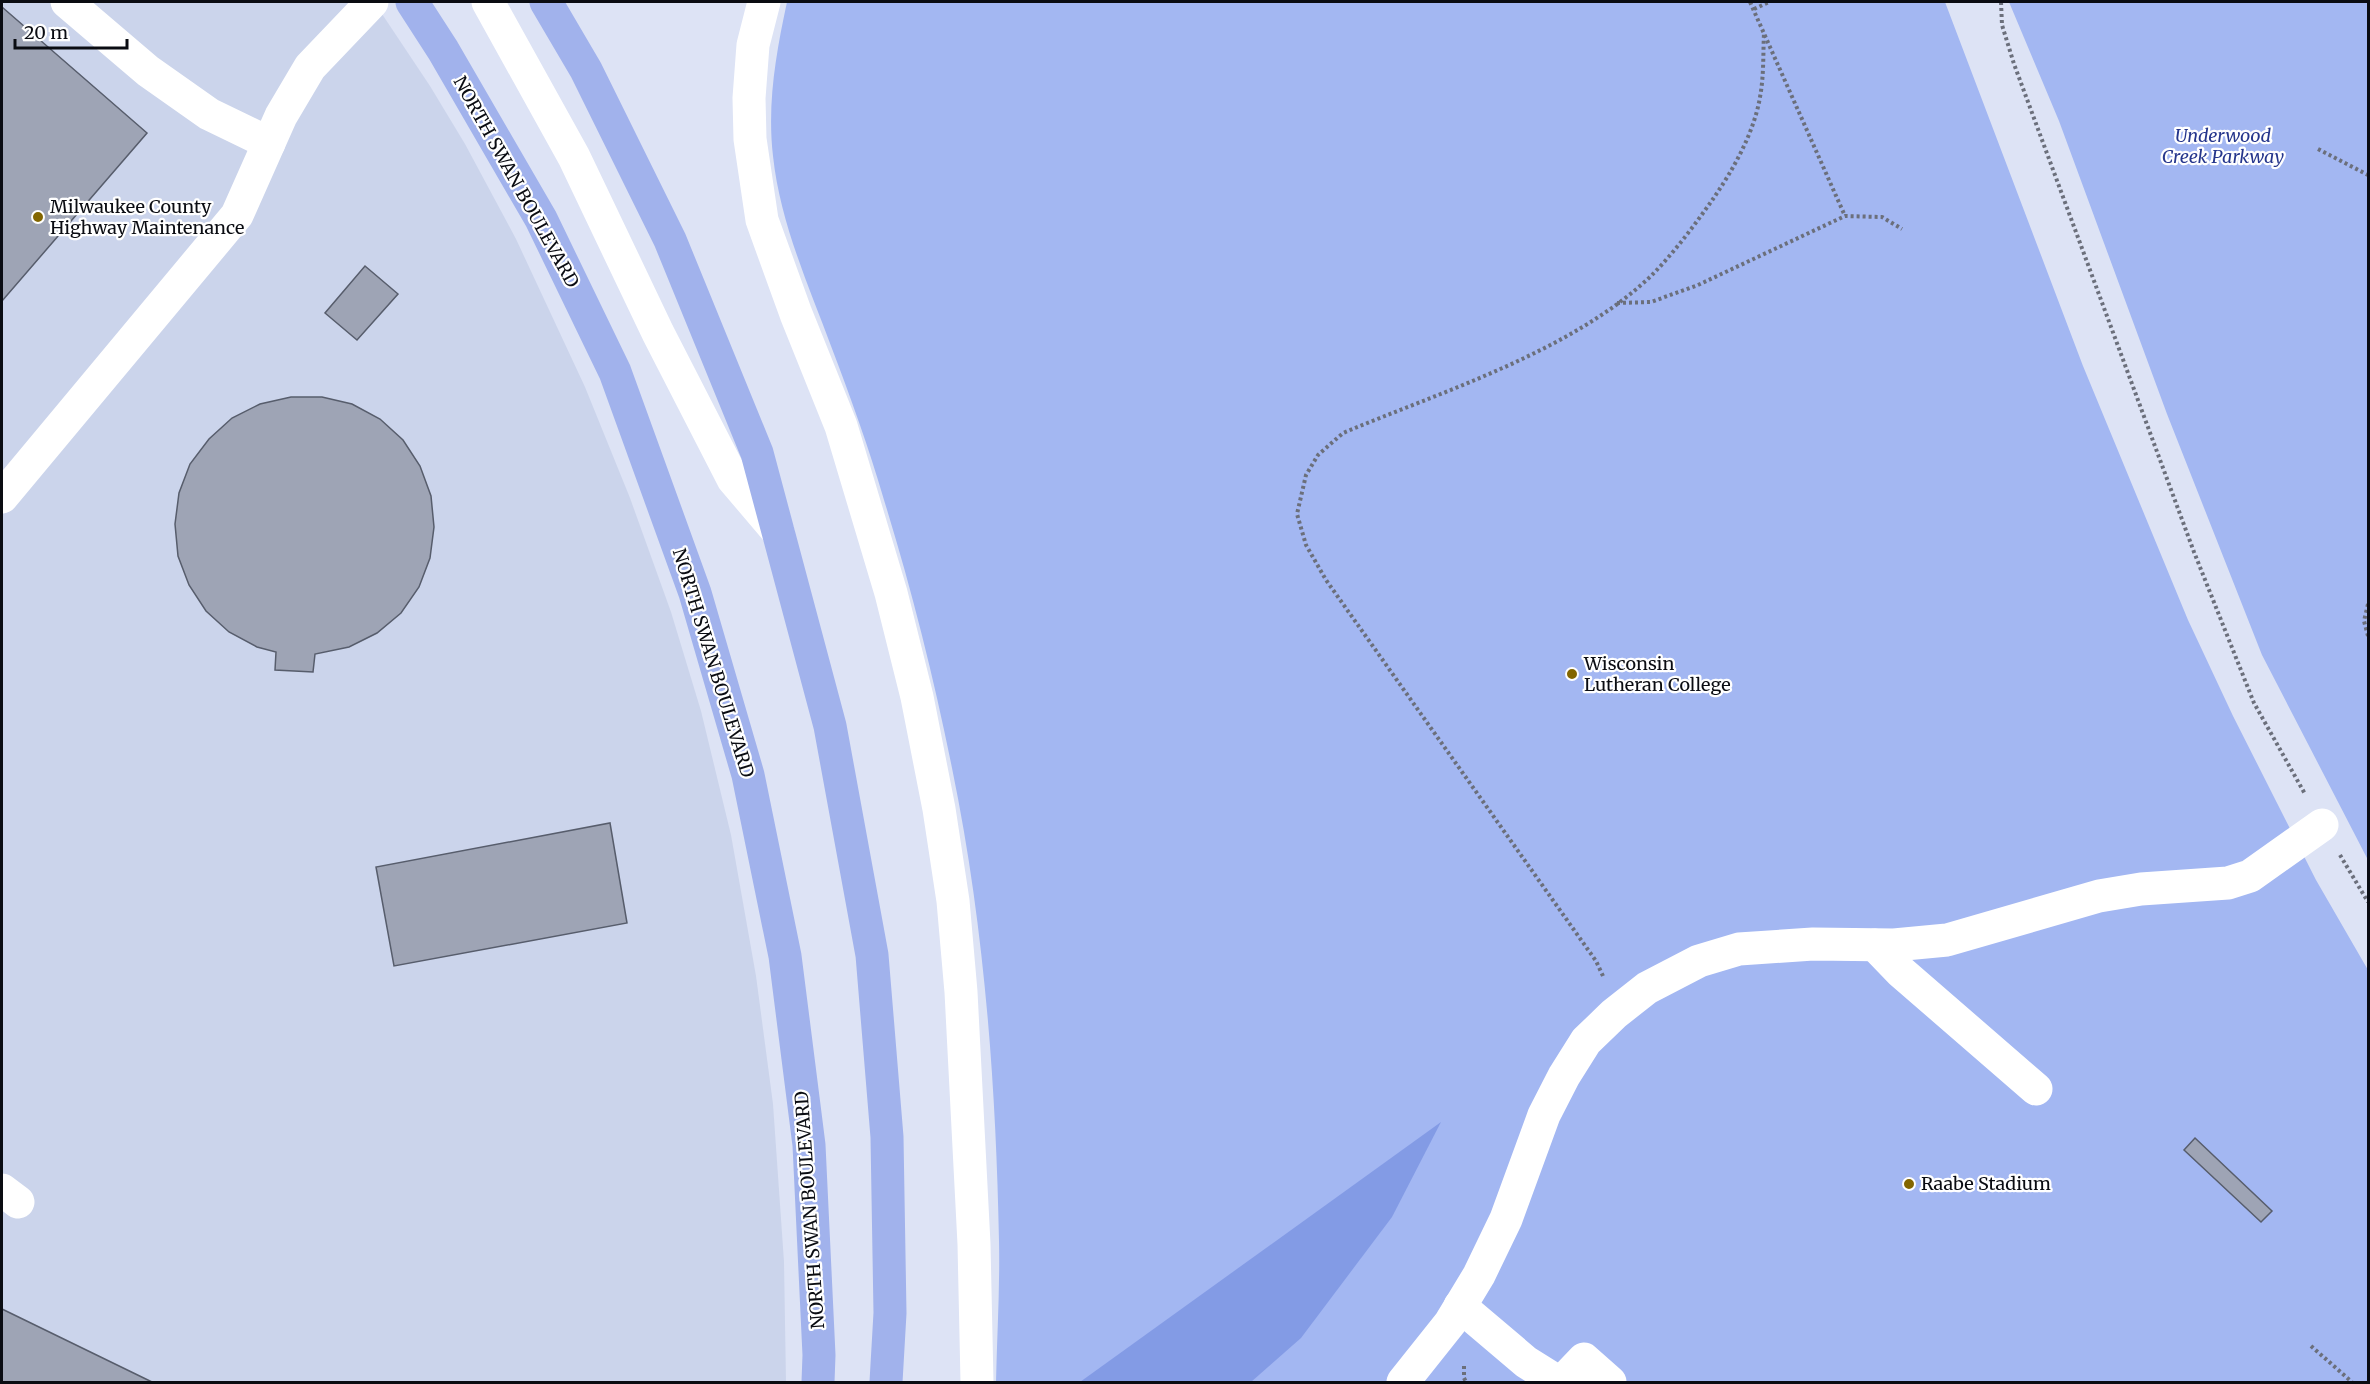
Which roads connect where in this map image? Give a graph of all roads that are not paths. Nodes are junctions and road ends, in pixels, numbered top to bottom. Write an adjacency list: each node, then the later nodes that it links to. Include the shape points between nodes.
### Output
1 (67, 2): 7 (street, via 200,108)
2 (372, 2): 7 (street, via 309,67)
3 (412, 2): 14 (main road, NORTH SWAN BOULEVARD, via 541,219 615,372 695,593 745,763 785,956 809,1145)
4 (488, 2): 9 (street, via 574,157 733,479)
5 (546, 2): 9 (main road, via 586,70 670,240 757,453)
6 (764, 2): 16 (street, via 753,45 749,98 750,139 762,220 841,426 891,593 939,809 961,992)
7 (269, 143): 8 (street, via 237,215)
8 (2, 497)
9 (778, 532): 15 (main road, via 830,726 872,955 886,1137 890,1313)
10 (2322, 825): 11 (street, via 2250,876 2228,883 2099,896 1947,940)
11 (1875, 945): 12 (street); 13 (street, via 1739,949 1699,961 1647,988 1623,1007 1586,1041 1544,1115 1506,1219 1479,1275)
12 (2036, 1089)
13 (1471, 1316): 17 (street, via 1450,1323); 18 (street, via 1526,1362)
14 (818, 1383)
15 (886, 1383)
16 (977, 1383)
17 (1403, 1383)
18 (1560, 1383): 19 (street, via 1584,1359)
19 (1610, 1383)

